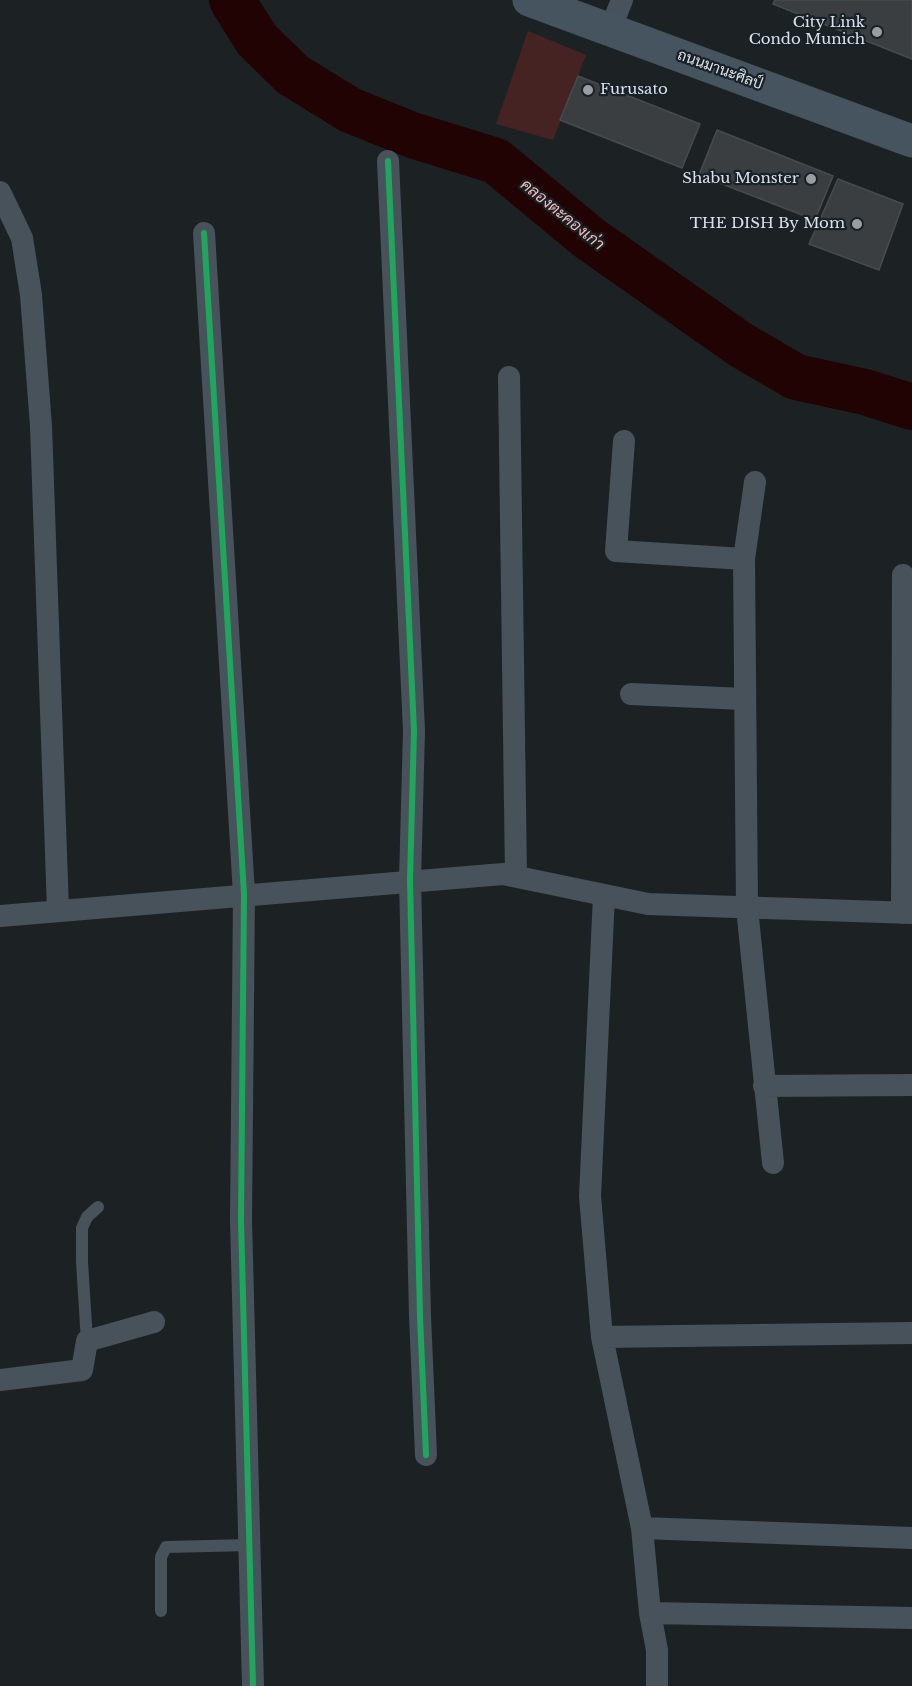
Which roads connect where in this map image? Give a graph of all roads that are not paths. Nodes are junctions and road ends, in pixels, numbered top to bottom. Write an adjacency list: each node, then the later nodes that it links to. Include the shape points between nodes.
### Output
1 (529, 0): 3 (street, ถนนมานะศิลป์)
2 (622, 0): 3 (street)
3 (610, 30): 4 (street, ถนนมานะศิลป์)
4 (912, 141)
5 (388, 161): 16 (street, via 414,732)
6 (0, 192): 20 (street, via 22,238 31,295 41,426)
7 (204, 233): 17 (street)
8 (509, 377): 15 (street)
9 (624, 441): 11 (street, via 616,550)
10 (755, 482): 11 (street)
11 (744, 559): 14 (street)
12 (903, 575): 21 (street)
13 (631, 694): 14 (street)
14 (744, 699): 19 (street)
15 (516, 876): 16 (street); 18 (street)
16 (410, 880): 17 (street); 32 (street)
17 (244, 894): 20 (street); 35 (street, via 242,1219)
18 (604, 895): 19 (street, via 648,904); 29 (street, via 590,1196)
19 (747, 908): 21 (street); 24 (street)
20 (58, 910): 22 (street)
21 (907, 913)
22 (0, 916)
23 (912, 1085): 24 (street)
24 (764, 1086): 25 (street)
25 (773, 1163)
26 (98, 1207): 30 (lane, via 82,1228)
27 (154, 1322): 30 (street)
28 (912, 1333): 29 (street)
29 (602, 1338): 33 (street)
30 (87, 1341): 31 (street, via 82,1370)
31 (0, 1380)
32 (426, 1455)
33 (642, 1527): 34 (street); 37 (street)
34 (912, 1538)
35 (250, 1545): 36 (lane, via 166,1547 162,1557); 39 (street)
36 (162, 1611)
37 (650, 1613): 38 (street); 40 (street, via 657,1650)
38 (912, 1618)
39 (253, 1686)
40 (657, 1686)

